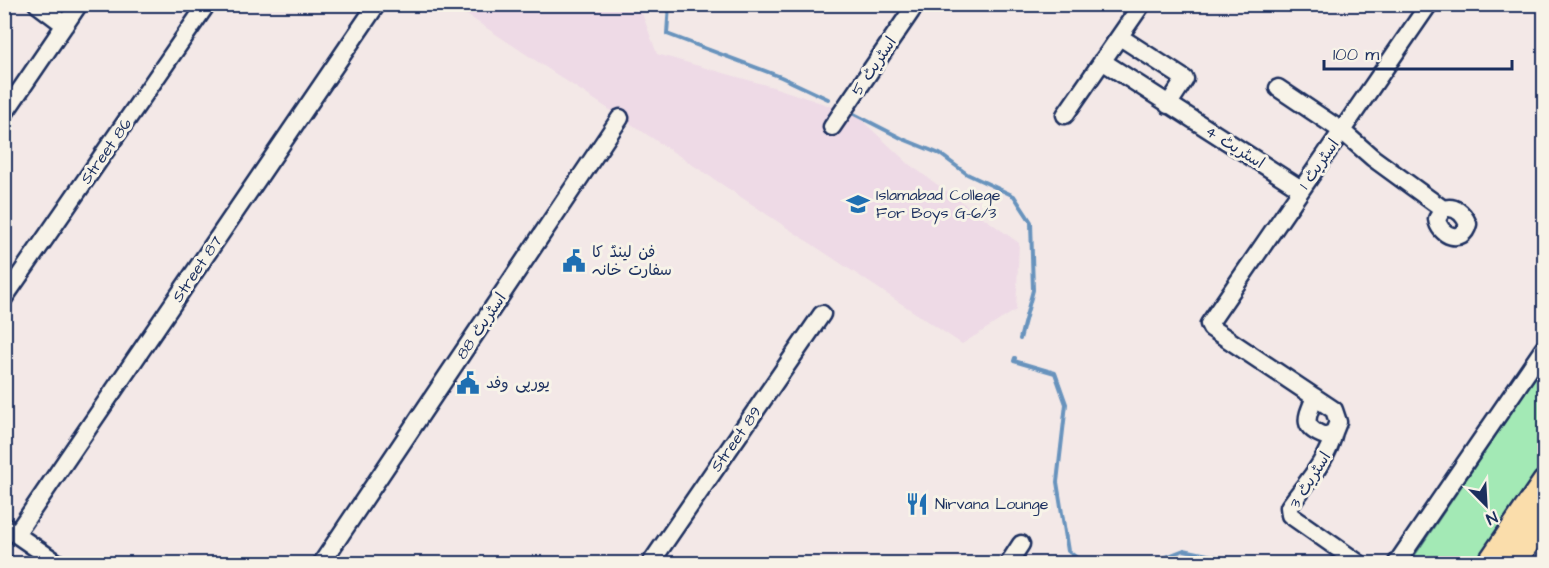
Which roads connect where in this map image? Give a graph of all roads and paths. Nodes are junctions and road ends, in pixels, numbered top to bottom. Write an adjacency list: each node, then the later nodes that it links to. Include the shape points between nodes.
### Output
1 (37, 4): 8 (street)
2 (79, 4): 8 (street)
3 (207, 4): 20 (street, Street 86)
4 (377, 4): 28 (street, Street 87)
5 (916, 4): 16 (street, اسٹریٹ 5)
6 (1142, 4): 9 (street)
7 (1429, 4): 17 (street, اسٹریٹ 1)
8 (65, 25): 13 (street)
9 (1120, 36): 10 (street); 12 (street, via 1185,80)
10 (1102, 61): 12 (street, اسٹریٹ 4); 14 (street)
11 (1278, 88): 17 (street)
12 (1168, 105): 18 (street, اسٹریٹ 4)
13 (4, 114)
14 (1065, 115)
15 (620, 118): 31 (street, اسٹریٹ 88)
16 (832, 127)
17 (1342, 132): 18 (street, اسٹریٹ 1); 19 (street)
18 (1301, 189): 22 (street, اسٹریٹ 1)
19 (1443, 209)
20 (4, 298)
21 (822, 314): 32 (street, Street 89)
22 (1209, 324): 24 (street, اسٹریٹ 3)
23 (1545, 348): 35 (street)
24 (1315, 397): 25 (street, اسٹریٹ 3, via 1334,410 1338,422); 25 (street, اسٹریٹ 3, via 1308,425 1325,436)
25 (1334, 432): 34 (street, اسٹریٹ 3, via 1325,456 1288,512)
26 (1545, 482): 36 (main road)
27 (1545, 518): 37 (main road)
28 (10, 530): 30 (street)
29 (1021, 544): 33 (street)
30 (59, 564)
31 (321, 564)
32 (650, 564)
33 (1008, 564)
34 (1360, 564)
35 (1396, 564)
36 (1488, 564)
37 (1514, 564)

